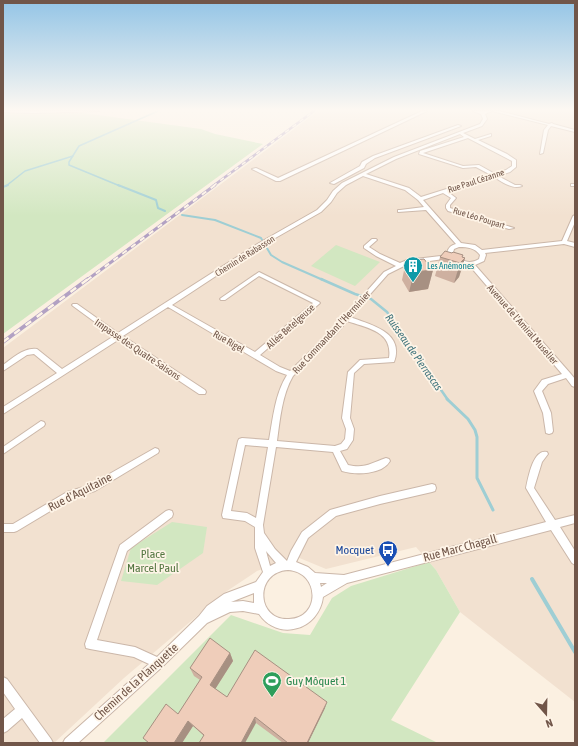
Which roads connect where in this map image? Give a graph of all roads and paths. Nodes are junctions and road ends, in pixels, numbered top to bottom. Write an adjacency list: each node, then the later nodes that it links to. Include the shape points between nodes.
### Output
1 (351, 146): 9 (street, via 278,180)
2 (404, 146): 7 (street); 12 (street, via 374,157 362,167)
3 (425, 146): 7 (street, Chemin de Rabasson)
4 (440, 146): 11 (street, via 420,152 463,167 477,166)
5 (486, 146): 11 (street, Rue Paul Cézanne, via 514,160 514,166 508,171)
6 (543, 146): 8 (street)
7 (414, 150): 10 (street, Chemin de Rabasson, via 377,166)
8 (541, 153)
9 (254, 169)
10 (364, 175): 15 (street, via 407,189); 30 (street, Chemin de Rabasson, via 344,184 319,210)
11 (494, 175): 13 (street, via 514,186); 14 (street, Rue Paul Cézanne)
12 (332, 183)
13 (520, 186)
14 (446, 192): 15 (street, Rue Paul Cézanne); 19 (street, Rue Léo Poupart, via 454,198 448,205 450,210)
15 (420, 199): 16 (street)
16 (427, 208): 17 (street); 22 (street)
17 (400, 210)
18 (575, 216): 21 (street)
19 (510, 228)
20 (374, 240): 27 (street, via 366,247)
21 (564, 242): 23 (street); 24 (street)
22 (459, 245): 24 (street, via 472,246); 25 (street, via 450,250)
23 (575, 245)
24 (482, 252): 26 (street, via 482,260)
25 (451, 256): 26 (street); 27 (street, Rue Commandant l'Herminier)
26 (471, 264): 37 (street, Avenue de l'Amiral Muselier)
27 (399, 265): 31 (street, Rue Commandant l'Herminier, via 386,273)
28 (223, 299): 33 (street, Allée Betelgeuse, via 259,274 317,303)
29 (75, 305): 32 (street, Impasse des Quatre Saisons)
30 (168, 305): 32 (street, Chemin de Rabasson); 33 (street, Rue Rigel)
31 (346, 318): 36 (street, Rue Commandant l'Herminier); 44 (street, via 381,331 390,338 393,348 392,360 362,362 351,372 346,418 350,429 349,440 344,447)
32 (119, 337): 35 (street, Chemin de Rabasson); 39 (street, Impasse des Quatre Saisons)
33 (255, 356): 36 (street, Rue Rigel)
34 (3, 368): 35 (street, via 25,353 35,351)
35 (62, 373): 40 (street, Chemin de Rabasson)
36 (291, 374): 43 (street, Rue Commandant l'Herminier, via 279,403)
37 (568, 375): 38 (street, Avenue de l'Amiral Muselier); 42 (street, via 545,382 538,391 547,413)
38 (575, 384)
39 (202, 392)
40 (3, 412)
41 (41, 424): 45 (street)
42 (549, 431)
43 (273, 443): 44 (street); 54 (street, Rue Commandant l'Herminier); 54 (street, via 242,441 226,515 247,517)
44 (335, 449): 48 (street, via 345,468 350,470 376,468)
45 (3, 451)
46 (155, 451): 53 (street, Rue d'Aquitaine, via 92,488 70,495 14,528)
47 (544, 454): 52 (street, via 538,460 530,488)
48 (386, 461)
49 (432, 488): 56 (street, via 333,513 305,535)
50 (169, 514): 64 (street, via 123,548 90,644 135,652)
51 (575, 519): 52 (street, Rue Marc Chagall)
52 (552, 525): 55 (street); 59 (street, Rue Marc Chagall)
53 (3, 528)
54 (259, 529): 56 (street, via 272,552); 57 (street, Rue Commandant l'Herminier, via 261,552)
55 (575, 560)
56 (287, 565): 57 (street); 58 (street, via 303,569)
57 (268, 573): 60 (street)
58 (313, 578): 59 (street, Rue Marc Chagall); 61 (street)
59 (345, 578): 61 (street, Rue Marc Chagall)
60 (261, 585): 62 (street, via 259,593); 63 (street, Chemin de la Planquette, via 228,598 211,610)
61 (318, 594): 62 (street, via 313,611 300,623 287,625 274,622)
62 (262, 609): 63 (street, Chemin de la Planquette, via 230,607)
63 (203, 620): 64 (street, Chemin de la Planquette)
64 (158, 663): 69 (street, Chemin de la Planquette)
65 (3, 683): 66 (street)
66 (23, 710): 67 (street); 68 (street)
67 (3, 727)
68 (47, 743)
69 (69, 743)

